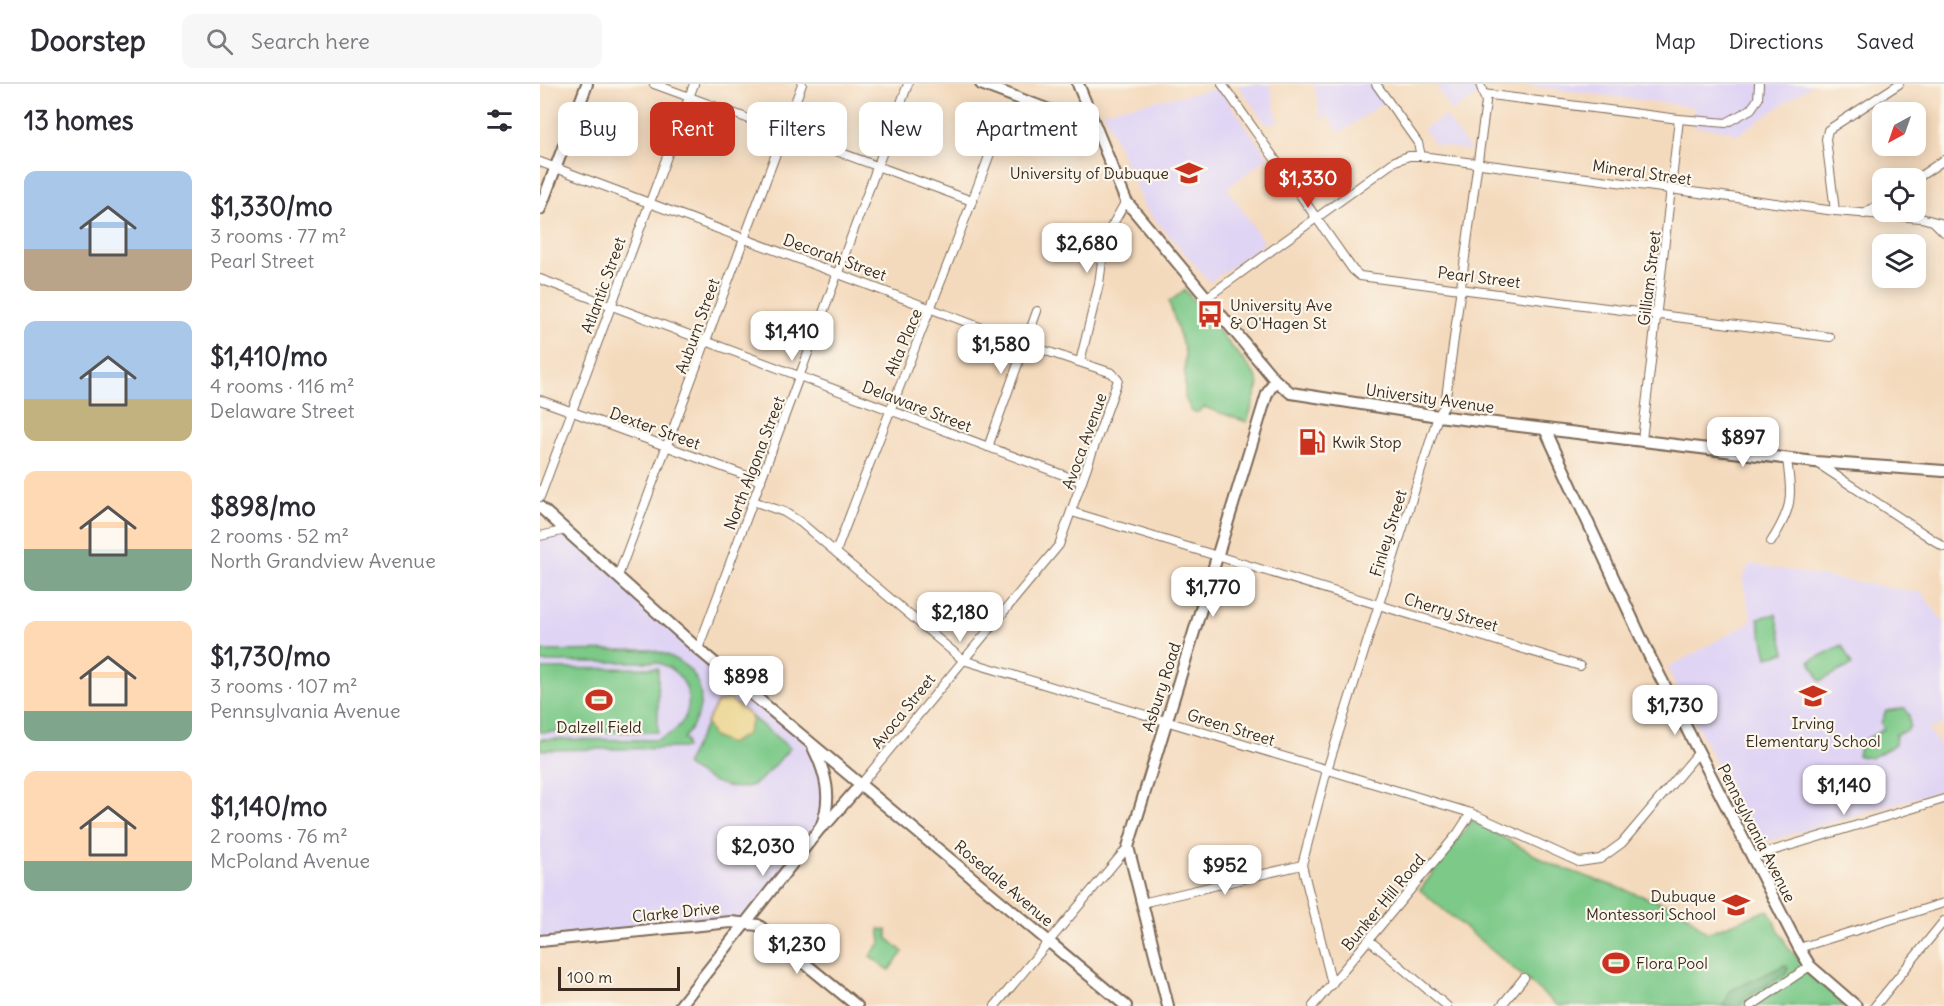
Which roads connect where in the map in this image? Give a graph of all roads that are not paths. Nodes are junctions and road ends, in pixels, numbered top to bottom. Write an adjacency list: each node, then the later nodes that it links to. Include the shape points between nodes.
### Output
1 (586, 84): 28 (main road)
2 (654, 84): 14 (street)
3 (694, 84): 14 (street, Atlantic Street)
4 (802, 84): 15 (street, Auburn Street)
5 (908, 84): 29 (street, North Algona Street)
6 (981, 84): 16 (main road)
7 (1078, 84): 17 (main road, University Avenue)
8 (1222, 84): 40 (street, Pearl Street)
9 (1376, 84): 24 (street, via 1418,143)
10 (1480, 84): 13 (street, Finley Street)
11 (1759, 84): 19 (street, via 1755,104 1733,121)
12 (1899, 84): 37 (street, via 1828,130)
13 (1483, 94): 19 (street); 27 (street, Finley Street, via 1486,102)
14 (689, 97): 18 (street); 34 (street, Atlantic Street)
15 (795, 102)
16 (1028, 102)
17 (1085, 102)
18 (747, 119)
19 (1679, 119): 31 (street, Gilliam Street)
20 (1099, 137): 33 (main road, University Avenue)
21 (774, 156): 43 (street, Auburn Street)
22 (847, 156): 29 (street)
23 (989, 156): 32 (street, Alta Place)
24 (1421, 156): 27 (street, Mineral Street); 40 (street, via 1395,161)
25 (1944, 160): 30 (street)
26 (540, 162): 28 (street, Decorah Street)
27 (1477, 164): 31 (street, Mineral Street); 46 (street, Finley Street)
28 (555, 167): 34 (street, Decorah Street); 35 (main road)
29 (877, 167): 32 (street); 44 (street, North Algona Street)
30 (1926, 172)
31 (1673, 190): 37 (street, Mineral Street); 51 (street, Gilliam Street)
32 (972, 201): 49 (street, Alta Place)
33 (1126, 201): 47 (main road, University Avenue); 55 (street, via 1105,238 1099,284)
34 (649, 202): 43 (street, Decorah Street); 48 (street, Atlantic Street)
35 (540, 208)
36 (1872, 209): 38 (street)
37 (1835, 211): 38 (street, Mineral Street)
38 (1864, 214): 39 (street, Mineral Street)
39 (1872, 215)
40 (1318, 218): 46 (street, Pearl Street, via 1360,276); 47 (street)
41 (1940, 223): 42 (street)
42 (1944, 232)
43 (744, 238): 44 (street, Decorah Street); 53 (street, Auburn Street)
44 (838, 272): 49 (street, Decorah Street); 56 (street, North Algona Street)
45 (540, 279): 48 (street, Delaware Street)
46 (1463, 288): 51 (street, Pearl Street); 62 (street, Finley Street, via 1445,406)
47 (1206, 298): 58 (main road, University Avenue)
48 (610, 305): 53 (street, Delaware Street); 61 (street, Atlantic Street)
49 (932, 308): 54 (street, Decorah Street); 60 (street, Alta Place)
50 (1037, 311): 54 (street)
51 (1659, 314): 52 (street, Pearl Street); 64 (street, Gilliam Street)
52 (1830, 337)
53 (706, 342): 56 (street, Delaware Street); 65 (street, Auburn Street)
54 (1025, 344): 55 (street, Decorah Street); 66 (street)
55 (1080, 362): 57 (street, Decorah Street, via 1112,373)
56 (801, 377): 60 (street, Delaware Street); 70 (street, North Algona Street)
57 (1118, 380): 71 (street, Avoca Avenue)
58 (1275, 380): 62 (main road, University Avenue, via 1282,388 1302,396); 81 (main road, Asbury Road, via 1267,394)
59 (540, 400): 61 (street, Dexter Street)
60 (889, 410): 66 (street, Delaware Street); 80 (street, Alta Place)
61 (571, 411): 65 (street, Dexter Street); 72 (street, Atlantic Street)
62 (1438, 416): 63 (main road, University Avenue); 83 (street, Finley Street)
63 (1545, 429): 64 (main road, University Avenue); 89 (main road, Pennsylvania Avenue, via 1649,655)
64 (1642, 440): 67 (main road, University Avenue)
65 (667, 446): 70 (street, Dexter Street); 82 (street, Auburn Street)
66 (988, 447): 71 (street, Delaware Street)
67 (1787, 459): 68 (main road, University Avenue); 78 (street, via 1790,507)
68 (1815, 462): 69 (main road, University Avenue); 79 (street)
69 (1944, 471)
70 (761, 481): 73 (street, North Algona Street)
71 (1082, 482): 75 (street, Avoca Avenue)
72 (540, 497)
73 (753, 501): 80 (street, Green Street, via 792,517); 84 (street, North Algona Street)
74 (540, 507): 76 (main road, Rosedale Avenue)
75 (1072, 512): 81 (street, Cherry Street); 85 (street, Avoca Street, via 1059,545)
76 (566, 530): 77 (street); 82 (main road, Rosedale Avenue)
77 (540, 536)
78 (1771, 542)
79 (1944, 548)
80 (836, 552): 85 (street, Green Street)
81 (1218, 556): 83 (street, Cherry Street); 87 (main road, Asbury Road)
82 (618, 576): 84 (main road, Rosedale Avenue)
83 (1380, 605): 86 (street, Cherry Street); 90 (street, Finley Street)
84 (698, 649): 88 (main road, Rosedale Avenue)
85 (963, 660): 87 (street, Green Street); 91 (street, Avoca Street)
86 (1580, 666)
87 (1166, 722): 90 (street, Green Street); 95 (main road, Asbury Road)
88 (811, 743): 91 (main road, Rosedale Avenue); 94 (main road, via 827,785 828,801)
89 (1699, 752): 93 (street, Green Street, via 1622,843 1600,860 1579,862); 96 (main road, Pennsylvania Avenue)
90 (1327, 770): 93 (street, Green Street); 97 (street, Finley Street)
91 (861, 784): 94 (main road); 104 (main road, Rosedale Avenue)
92 (1944, 799): 96 (street)
93 (1471, 813): 102 (street, Bunker Hill Road)
94 (820, 827): 101 (main road)
95 (1128, 847): 98 (main road); 104 (street)
96 (1752, 857): 105 (main road, Pennsylvania Avenue)
97 (1302, 865): 98 (street); 108 (street, Finley Street)
98 (1142, 903): 113 (main road)
99 (1944, 903): 105 (street)
100 (1944, 921): 119 (street)
101 (745, 923): 103 (main road, Clarke Drive); 109 (main road); 110 (main road, via 758,925)
102 (1369, 940): 108 (street, Bunker Hill Road); 115 (street)
103 (540, 941)
104 (1049, 941): 111 (street); 112 (main road, Rosedale Avenue)
105 (1799, 948): 106 (main road, Pennsylvania Avenue)
106 (1810, 966): 117 (street); 118 (main road, Pennsylvania Avenue)
107 (1524, 978): 116 (street)
108 (1332, 984): 114 (street, Bunker Hill Road)
109 (680, 1006)
110 (857, 1006)
111 (995, 1006)
112 (1126, 1006)
113 (1168, 1006)
114 (1313, 1006)
115 (1447, 1006)
116 (1501, 1006)
117 (1751, 1006)
118 (1856, 1006)
119 (1875, 1006)

